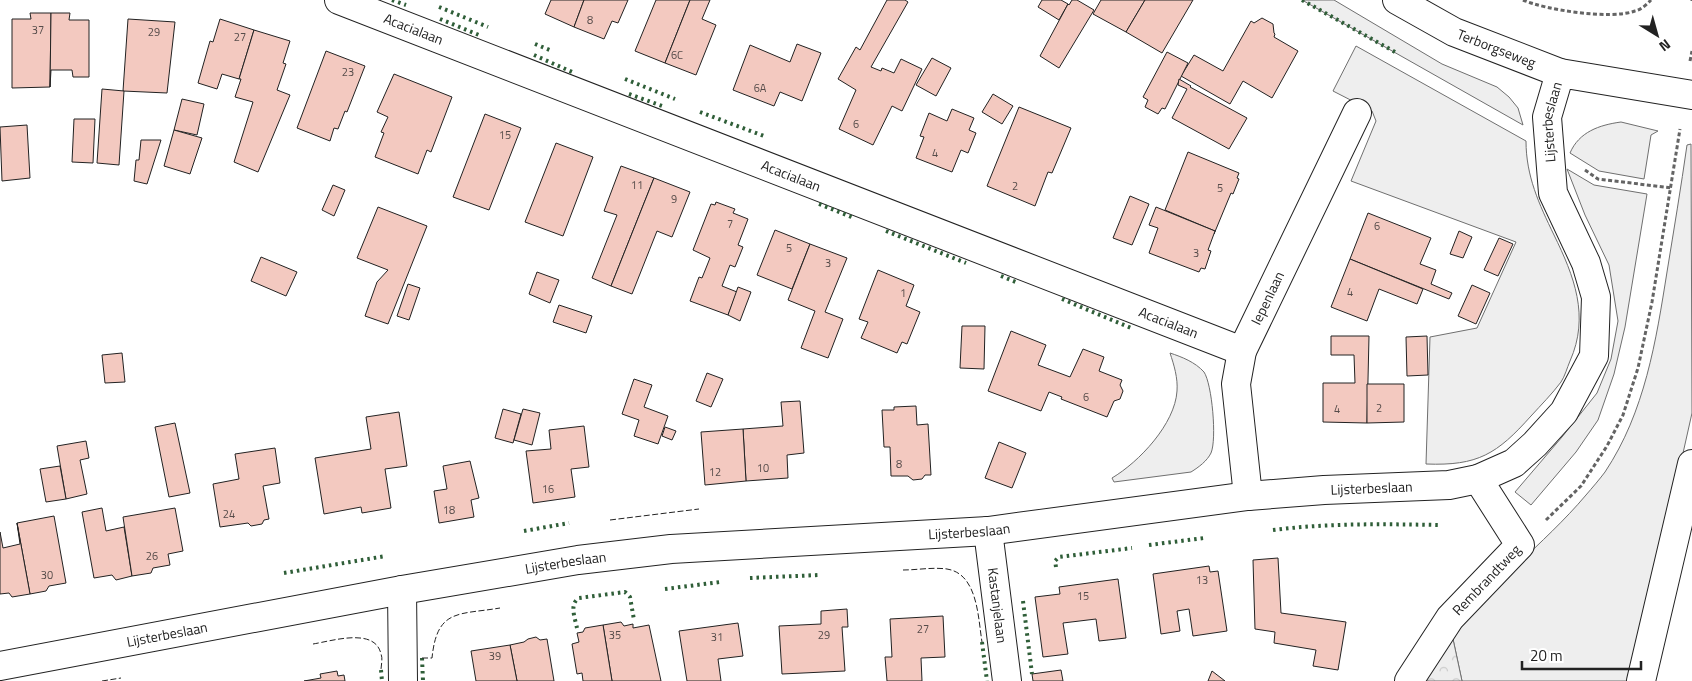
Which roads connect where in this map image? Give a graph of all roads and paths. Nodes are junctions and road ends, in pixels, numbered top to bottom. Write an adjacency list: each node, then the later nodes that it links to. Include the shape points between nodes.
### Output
1 (339, 0): 10 (street, Acacialaan)
2 (1397, 0): 5 (street, Terborgseweg, via 1454,32)
3 (1522, 0): 4 (path, via 1561,10 1616,14 1636,11)
4 (1651, 0)
5 (1560, 73): 6 (street, Terborgseweg); 8 (street, Lijsterbeslaan, via 1547,117)
6 (1692, 95)
7 (1357, 113): 10 (street, Iepenlaan)
8 (1549, 146): 9 (path, via 1598,179); 12 (street, Lijsterbeslaan, via 1553,193 1586,263 1596,297 1594,356 1564,412 1535,444 1514,463)
9 (1672, 188)
10 (1242, 351): 13 (street, Iepenlaan, via 1236,384)
11 (1692, 464): 20 (street)
12 (1478, 479): 13 (street, Lijsterbeslaan, via 1449,485); 19 (street, Rembrandtweg, via 1520,545 1450,618)
13 (1248, 496): 14 (street, Lijsterbeslaan)
14 (988, 531): 15 (street, Lijsterbeslaan, via 671,549 578,560); 18 (street, Kastanjelaan)
15 (402, 590): 16 (street, Lijsterbeslaan); 17 (street)
16 (0, 666)
17 (404, 681)
18 (1007, 681)
19 (1409, 681)
20 (1641, 681)

